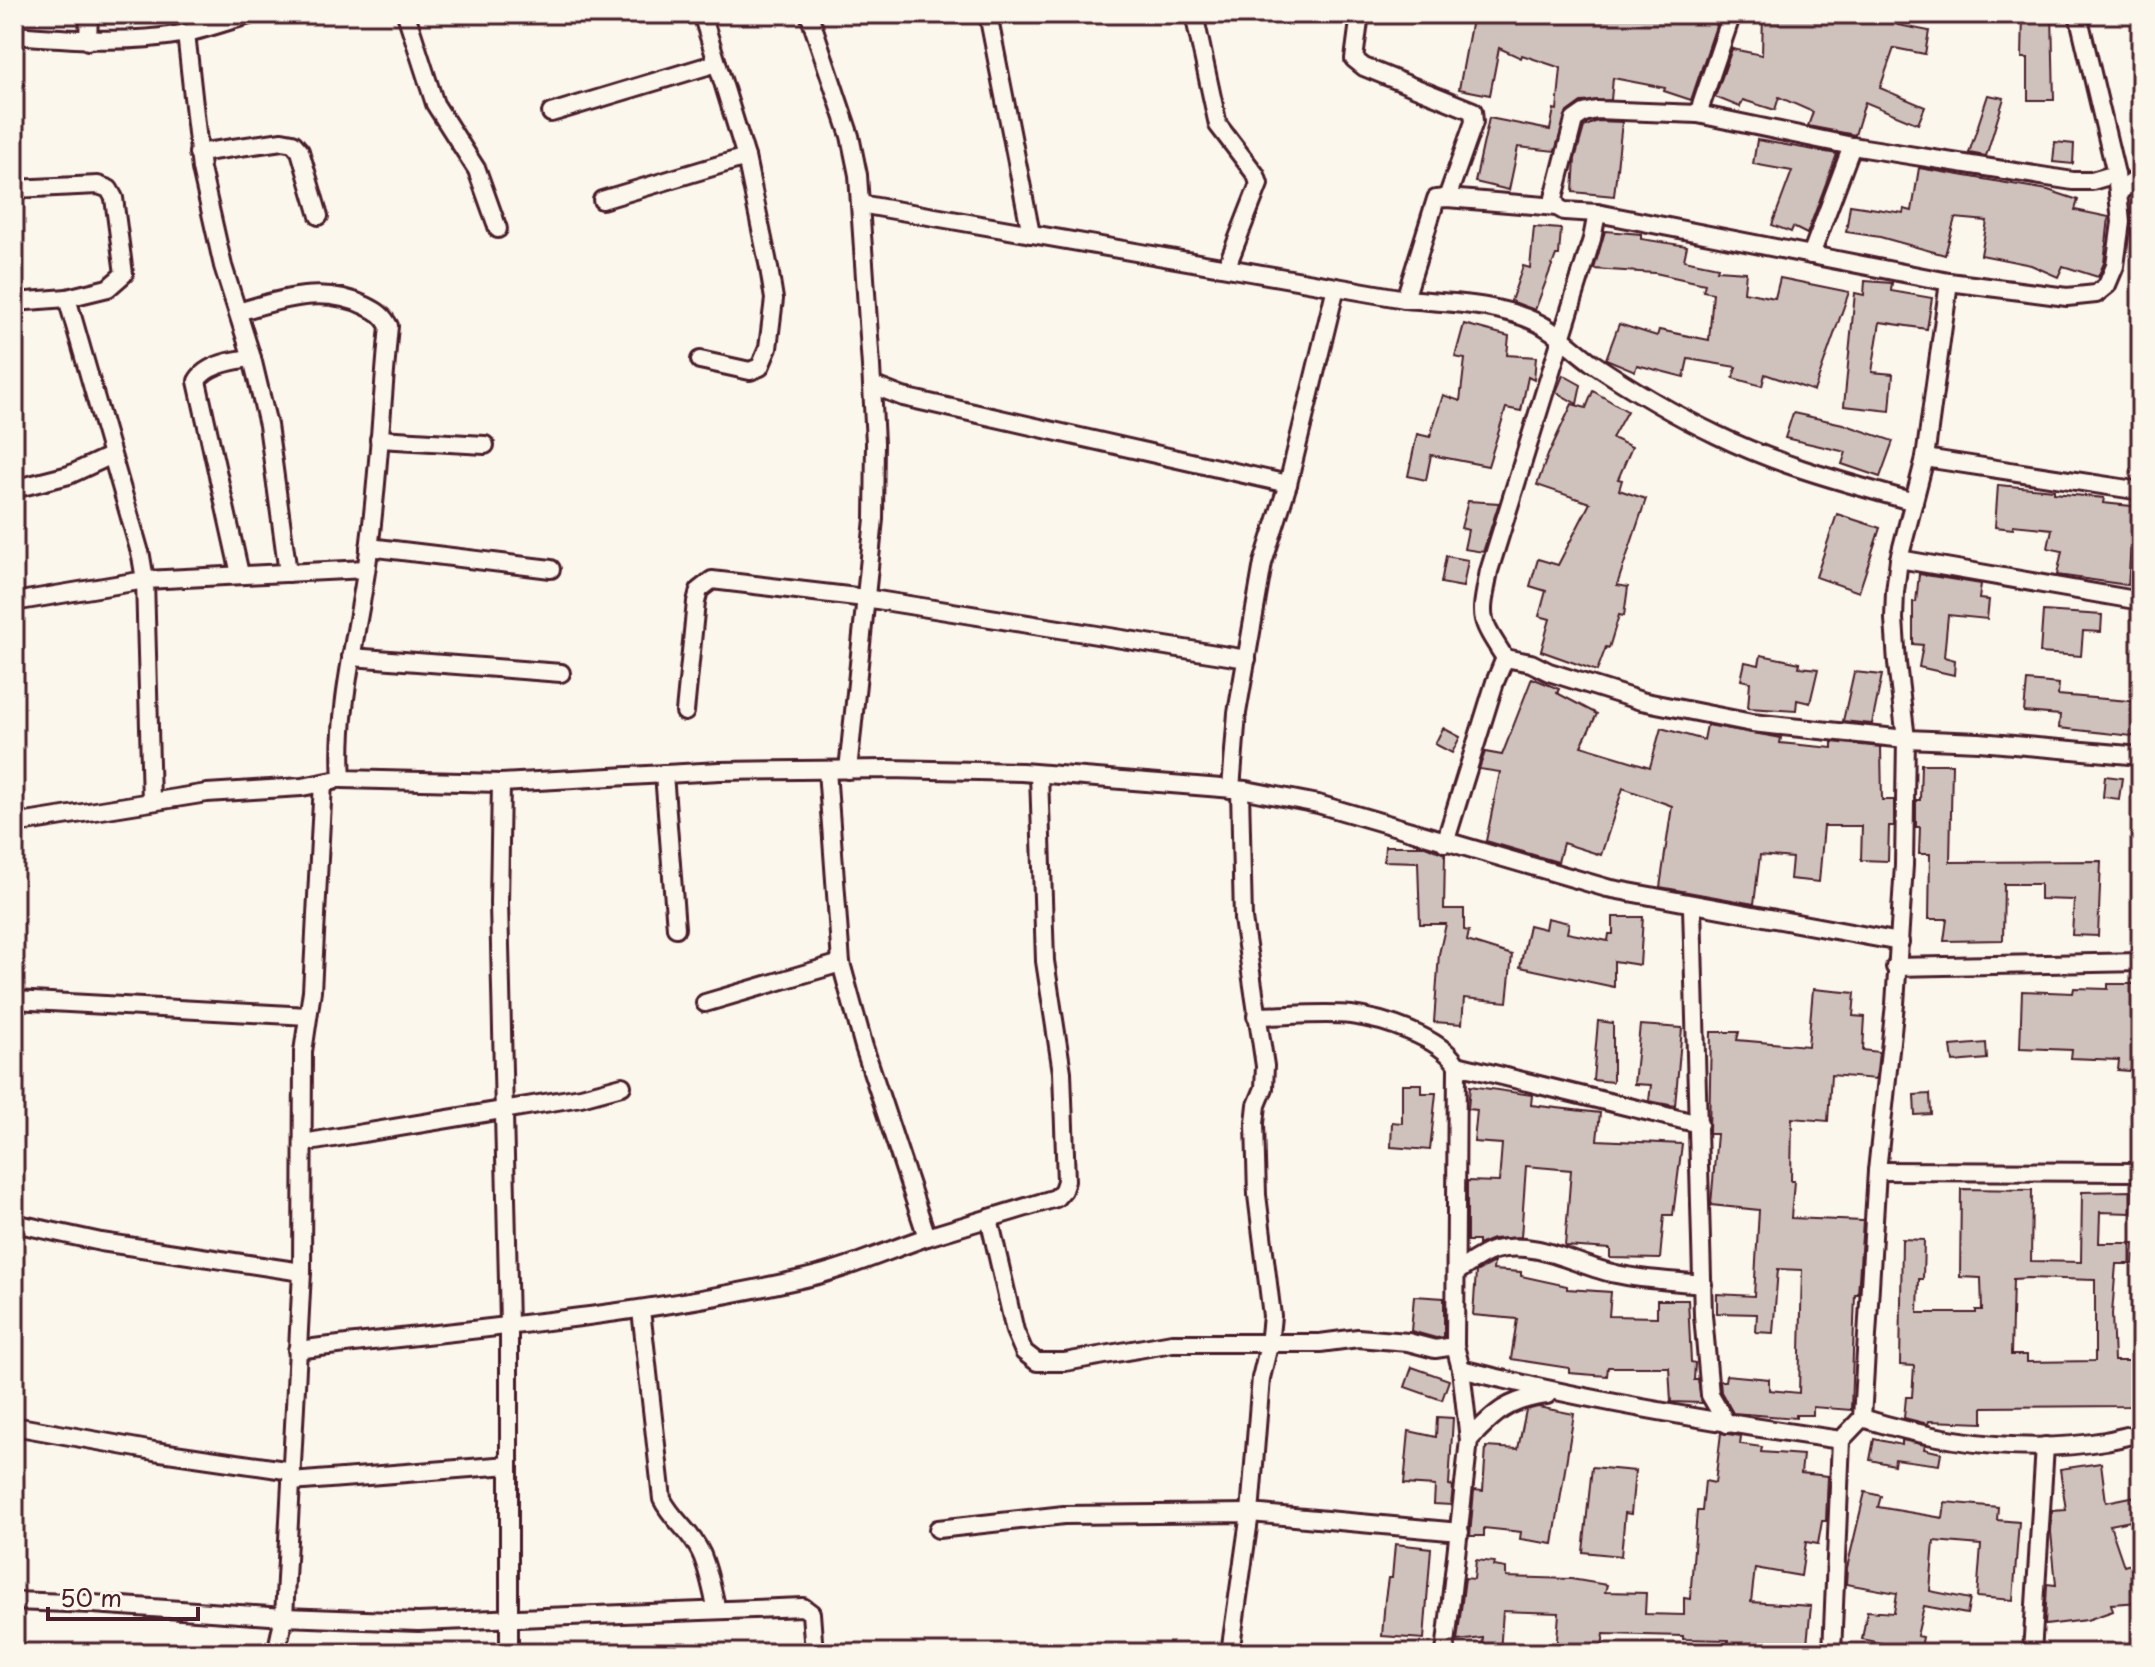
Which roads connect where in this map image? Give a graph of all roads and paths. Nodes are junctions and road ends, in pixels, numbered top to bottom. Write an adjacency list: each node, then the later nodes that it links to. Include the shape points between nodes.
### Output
1 (89, 14): 13 (street)
2 (253, 14): 11 (street)
3 (406, 14): 30 (street, via 435,104 477,170)
4 (702, 14): 14 (street)
5 (809, 14): 26 (street, via 850,136)
6 (988, 14): 31 (street)
7 (1194, 14): 33 (street, via 1218,125 1259,184)
8 (1360, 14): 24 (street, via 1354,59 1473,111 1474,122)
9 (1732, 14): 16 (street)
10 (2078, 14): 20 (street)
11 (186, 33): 13 (street); 18 (street)
12 (14, 35): 13 (street)
13 (88, 41)
14 (717, 63): 15 (street); 19 (street)
15 (551, 113)
16 (1698, 114): 17 (street); 27 (street, via 1584,113 1574,120 1554,198)
17 (1852, 146): 20 (street, via 2073,181); 32 (street)
18 (198, 153): 29 (street, via 293,143); 39 (street)
19 (746, 157): 25 (street); 42 (street, via 774,299 768,348 760,367 750,371)
20 (2116, 174): 23 (street)
21 (2141, 176): 23 (street)
22 (14, 189): 36 (street, via 98,185 114,198 124,274 108,288)
23 (2119, 192): 34 (street, via 2115,266 2107,285 2096,294 2067,297)
24 (1447, 198): 27 (street); 37 (street, via 1436,199)
25 (602, 200)
26 (860, 204): 31 (street); 43 (street)
27 (1557, 207): 28 (street)
28 (1597, 213): 32 (street); 40 (street)
29 (319, 216)
30 (498, 229)
31 (1031, 234): 33 (street)
32 (1811, 255): 34 (street)
33 (1227, 266): 35 (street)
34 (1949, 282): 47 (street)
35 (1336, 287): 37 (street); 48 (street)
36 (67, 298): 38 (street); 46 (street)
37 (1405, 299): 40 (street, via 1524,317)
38 (14, 302)
39 (238, 312): 41 (street); 44 (street, via 322,294 352,299 384,316 389,326)
40 (1560, 340): 51 (street, via 1646,398 1729,441 1782,464); 63 (street, via 1481,613)
41 (252, 358): 56 (street, via 268,425); 57 (street, via 222,364 197,381)
42 (700, 360)
43 (872, 385): 48 (street, via 903,397); 59 (street, via 874,519)
44 (379, 439): 45 (street); 52 (street)
45 (485, 445)
46 (110, 456): 49 (street, via 69,475); 58 (street)
47 (1925, 458): 50 (street); 51 (street)
48 (1288, 484): 64 (street, via 1263,563)
49 (14, 489)
50 (2141, 491)
51 (1914, 502): 53 (street)
52 (369, 547): 54 (street); 55 (street)
53 (1899, 559): 60 (street); 67 (street, via 1894,619)
54 (366, 569): 56 (street); 62 (street)
55 (551, 569)
56 (288, 573): 57 (street)
57 (240, 574): 58 (street)
58 (145, 580): 61 (street); 77 (street)
59 (865, 598): 64 (street); 66 (street, via 712,580 699,590 696,602); 70 (street)
60 (2141, 601)
61 (14, 602)
62 (351, 657): 65 (street); 73 (street, via 340,751)
63 (1505, 658): 67 (street, via 1641,701 1738,721); 79 (street)
64 (1247, 659): 76 (street, via 1237,713)
65 (561, 673)
66 (685, 712)
67 (1906, 739): 68 (street); 82 (street)
68 (2141, 756)
69 (827, 770): 70 (street); 71 (street); 84 (street)
70 (848, 770): 72 (street)
71 (664, 774): 75 (street); 81 (street)
72 (1039, 774): 76 (street); 97 (street, via 1045,961 1062,1072 1066,1181 1056,1198)
73 (342, 779): 74 (street); 75 (street)
74 (323, 783): 77 (street); 88 (street)
75 (501, 783): 92 (street)
76 (1236, 789): 79 (street, via 1318,804); 89 (street, via 1243,919)
77 (151, 801): 78 (street)
78 (14, 824)
79 (1445, 843): 80 (street)
80 (1692, 906): 82 (street); 93 (street)
81 (676, 928)
82 (1900, 942): 85 (street)
83 (2141, 962): 85 (street)
84 (841, 963): 87 (street); 99 (street)
85 (1895, 967): 95 (street)
86 (14, 1000): 88 (street)
87 (705, 1003)
88 (308, 1016): 94 (street)
89 (1256, 1016): 90 (street, via 1351,1015 1436,1043); 105 (street, via 1265,1066 1255,1123 1257,1195 1272,1316)
90 (1457, 1065): 93 (street); 101 (street)
91 (622, 1086): 92 (street)
92 (504, 1110): 94 (street); 104 (street)
93 (1699, 1124): 102 (street)
94 (303, 1143): 100 (street)
95 (1877, 1171): 96 (street); 112 (street)
96 (2141, 1172)
97 (989, 1218): 99 (street); 105 (street, via 1015,1331 1030,1359 1065,1362 1172,1343)
98 (14, 1223): 100 (street, via 101,1242)
99 (927, 1237): 103 (street, via 802,1279)
100 (302, 1272): 107 (street)
101 (1457, 1272): 102 (street, via 1483,1255 1512,1248 1613,1273); 106 (street)
102 (1703, 1284): 110 (street)
103 (641, 1310): 104 (street); 125 (street, via 662,1499 701,1553)
104 (509, 1324): 107 (street); 119 (street)
105 (1269, 1345): 106 (street, via 1358,1338 1435,1349); 121 (street, via 1261,1378)
106 (1455, 1346): 108 (street)
107 (297, 1350): 120 (street)
108 (1461, 1369): 109 (street); 116 (street)
109 (1556, 1394): 111 (street); 116 (street, via 1516,1400 1492,1415)
110 (1710, 1395): 111 (street); 113 (street)
111 (1688, 1418): 113 (street)
112 (1862, 1418): 117 (street); 118 (street, via 1985,1445)
113 (1727, 1424): 117 (street)
114 (14, 1426): 120 (street)
115 (2141, 1433): 118 (street)
116 (1469, 1440): 123 (street)
117 (1841, 1440): 133 (street)
118 (2045, 1446): 134 (street)
119 (509, 1465): 120 (street); 127 (street)
120 (291, 1477): 126 (street)
121 (1250, 1513): 122 (street, via 1064,1515); 123 (street); 131 (street)
122 (938, 1529)
123 (1460, 1532): 132 (street)
124 (14, 1601): 126 (street)
125 (717, 1610): 127 (street); 130 (street, via 803,1607 811,1613)
126 (284, 1617): 127 (street, via 418,1622); 128 (street)
127 (509, 1617): 129 (street)
128 (276, 1653)
129 (509, 1653)
130 (814, 1653)
131 (1230, 1653)
132 (1445, 1653)
133 (1832, 1653)
134 (2032, 1653)

